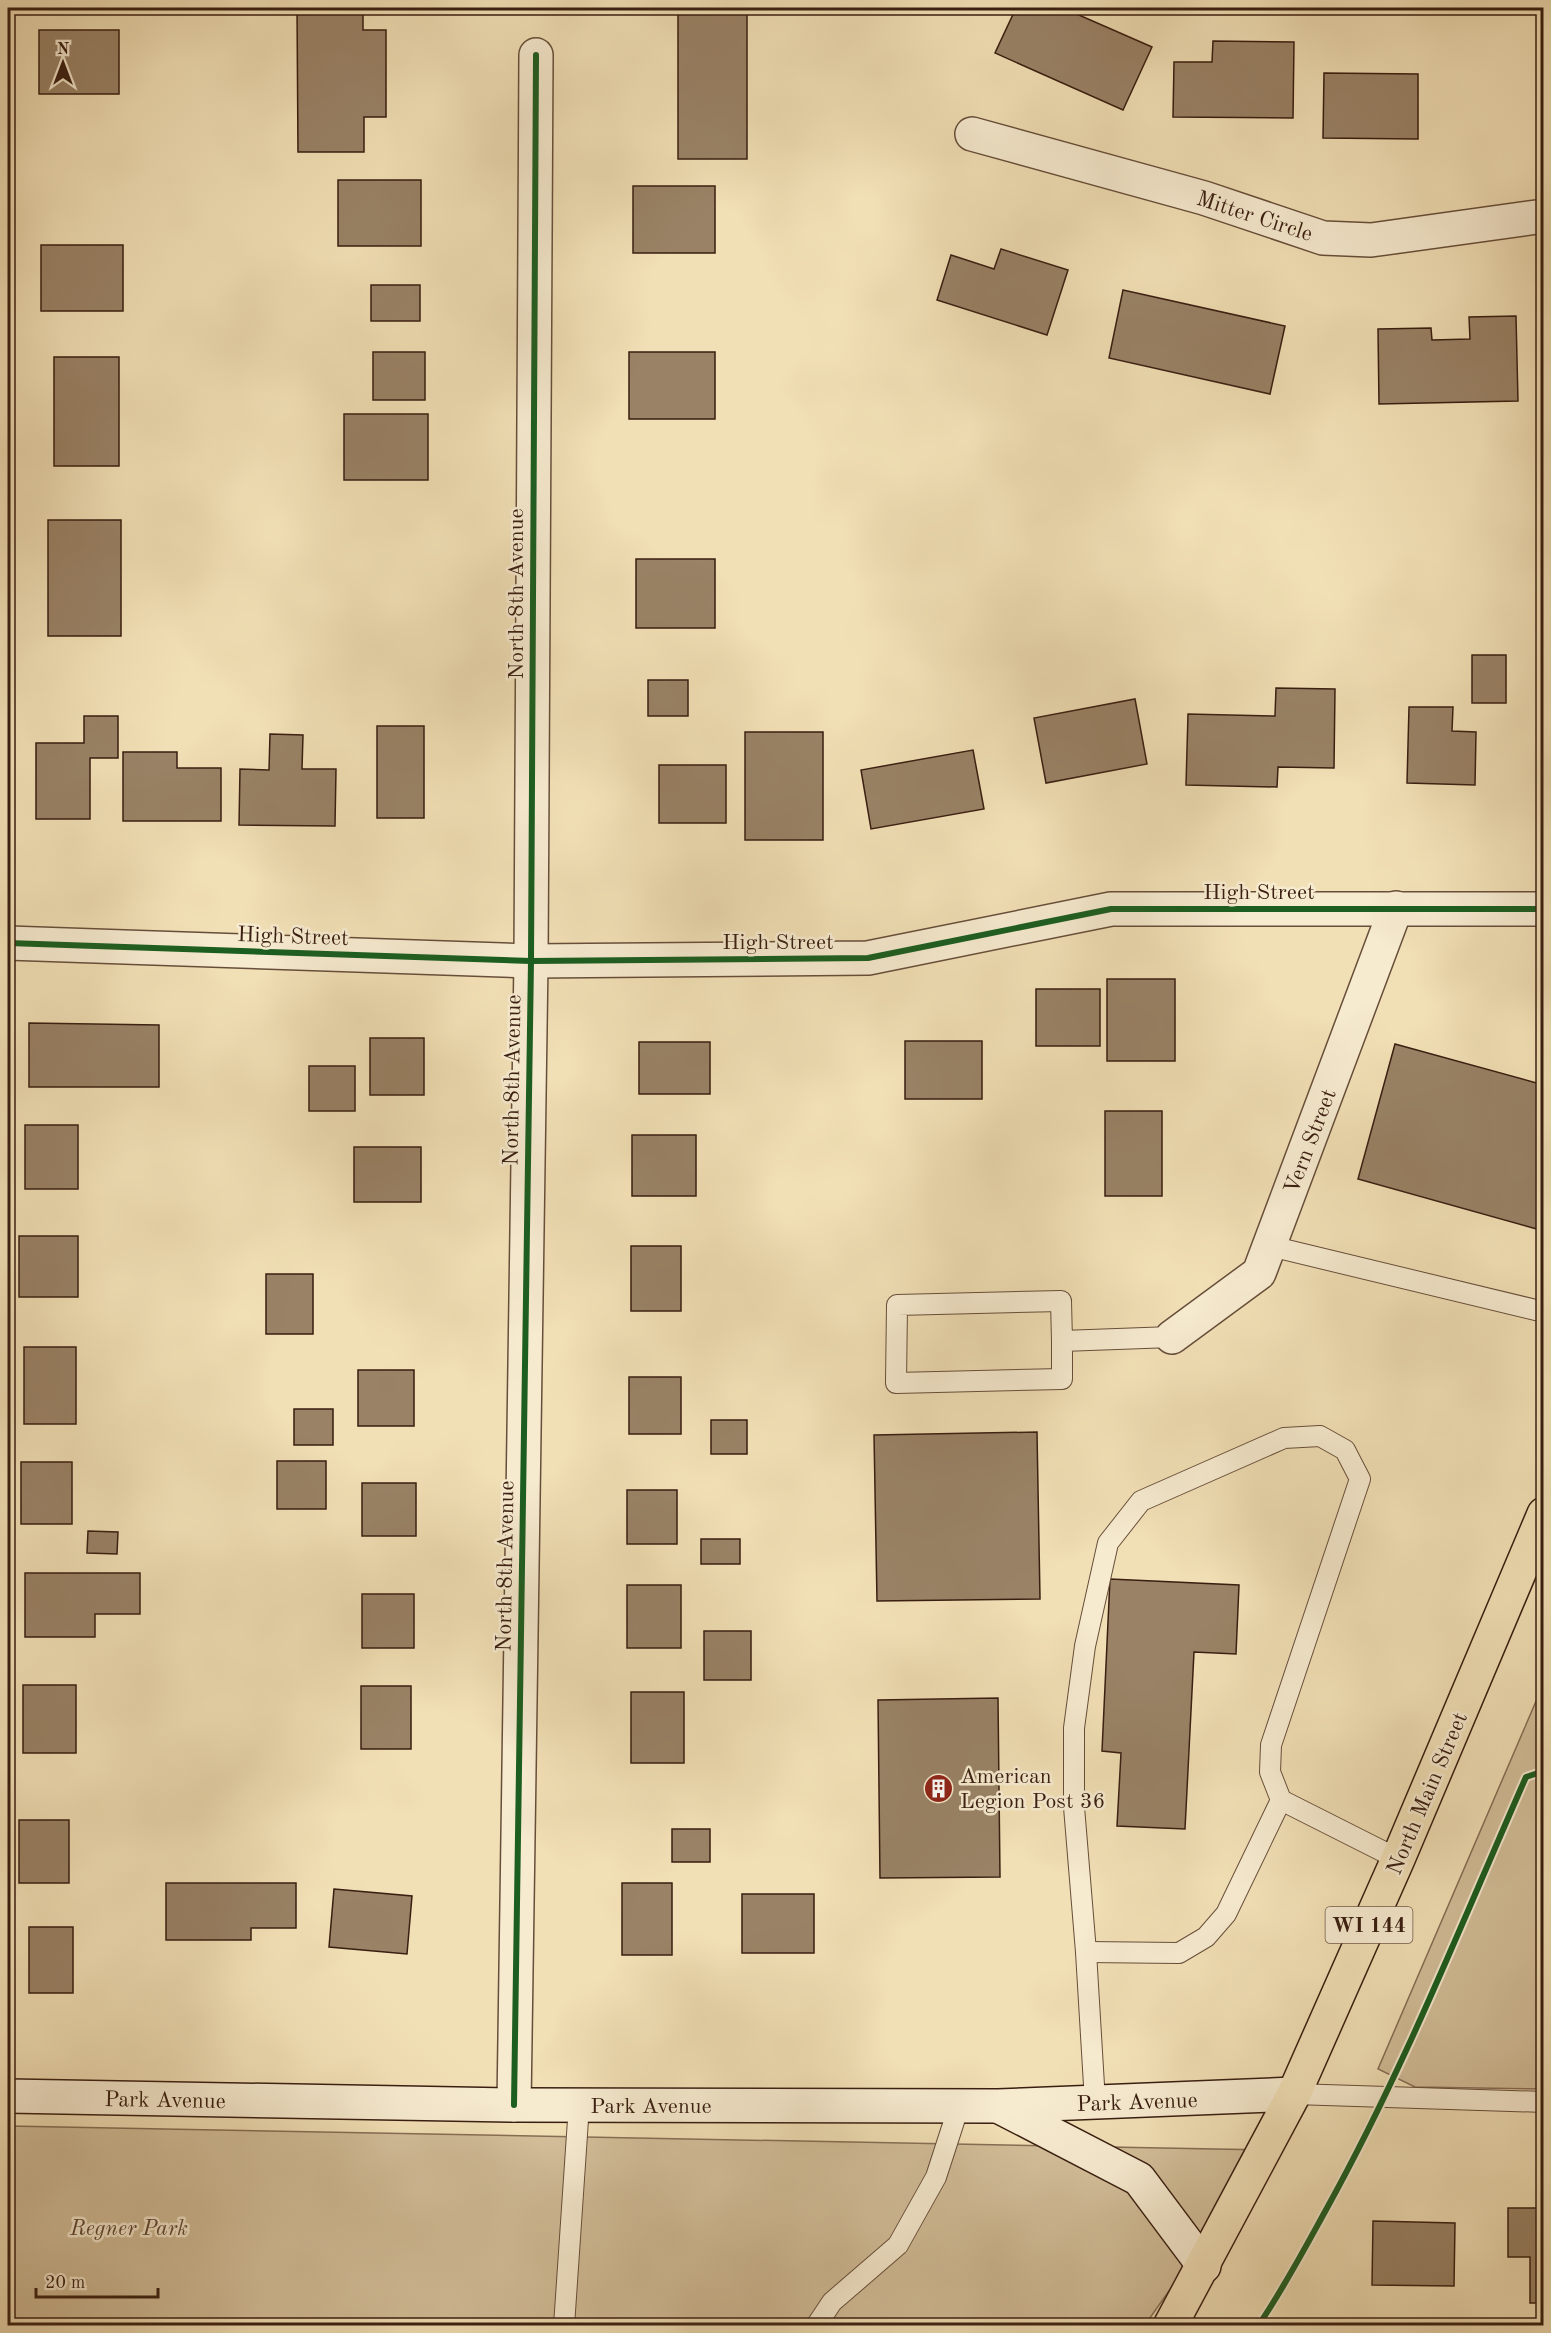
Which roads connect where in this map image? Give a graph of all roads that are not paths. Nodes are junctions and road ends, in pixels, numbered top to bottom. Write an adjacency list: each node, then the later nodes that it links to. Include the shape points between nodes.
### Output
1 (536, 55): 7 (street, North 8th Avenue)
2 (972, 134): 3 (street, Mitter Circle, via 1204,198 1323,238 1371,240)
3 (1544, 216)
4 (1396, 908): 5 (street, High Street); 7 (street, High Street, via 1111,909 867,958); 8 (street, Vern Street)
5 (1544, 909)
6 (8, 943): 7 (street, High Street)
7 (531, 961): 20 (street, North 8th Avenue)
8 (1270, 1246): 9 (lane); 10 (street, Vern Street, via 1259,1274)
9 (1544, 1312)
10 (1172, 1337): 11 (lane)
11 (1062, 1341): 11 (lane, via 1062,1378 896,1383 897,1305 1061,1301)
12 (1544, 1514): 14 (main road, North Main Street / WI 144)
13 (1281, 1800): 14 (lane); 15 (lane, via 1226,1914 1206,1937 1179,1953); 15 (lane, via 1270,1772 1271,1744 1360,1479 1345,1450 1320,1436 1284,1437 1141,1501 1108,1543 1085,1646 1074,1728 1074,1807)
14 (1398, 1859): 16 (main road, North Main Street / WI 144)
15 (1086, 1952): 18 (lane)
16 (1294, 2094): 18 (street, Park Avenue); 19 (lane); 24 (main road, North Main Street / WI 144)
17 (8, 2096): 20 (street, Park Avenue)
18 (1095, 2102): 23 (street, Park Avenue)
19 (1544, 2102)
20 (514, 2104): 21 (street, Park Avenue)
21 (579, 2104): 22 (street, Park Avenue); 25 (lane)
22 (959, 2106): 23 (street, Park Avenue); 26 (lane, via 936,2177 898,2246 832,2302)
23 (998, 2106): 24 (street, via 1139,2179)
24 (1204, 2266): 27 (main road, North Main Street / WI 144)
25 (564, 2325)
26 (816, 2325)
27 (1170, 2325)

